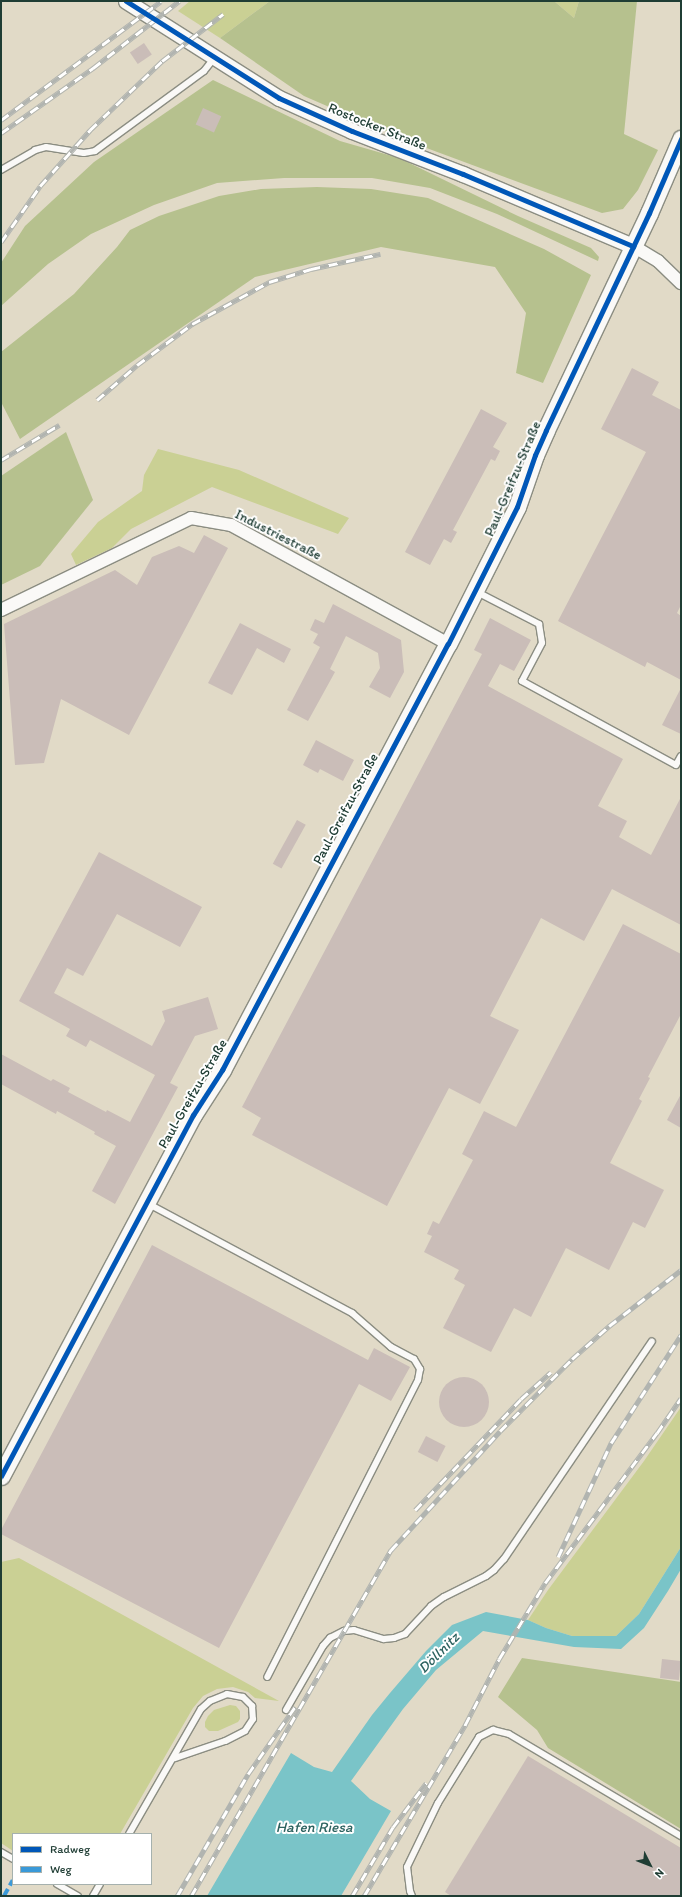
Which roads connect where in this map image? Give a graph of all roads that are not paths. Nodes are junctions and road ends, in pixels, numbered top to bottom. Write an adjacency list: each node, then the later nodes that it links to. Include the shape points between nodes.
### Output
1 (126, 1): 2 (street, Rostocker Straße)
2 (215, 58): 4 (lane, via 204,71 95,151 84,153 46,147 35,150); 5 (street, Rostocker Straße, via 279,98 352,131 463,174)
3 (681, 139): 5 (main road, Paul-Greifzu-Straße)
4 (1, 170)
5 (633, 246): 6 (street, via 658,261); 7 (main road, Paul-Greifzu-Straße, via 543,436 517,507)
6 (681, 283)
7 (475, 591): 9 (main road, Paul-Greifzu-Straße); 10 (lane, via 539,624 542,643 522,681 676,765)
8 (1, 610): 9 (street, Industriestraße, via 191,518 231,525)
9 (448, 644): 11 (main road, Paul-Greifzu-Straße, via 222,1070 193,1115)
10 (681, 756)
11 (146, 1203): 13 (main road, Paul-Greifzu-Straße); 14 (lane, via 352,1313 391,1347 414,1359 420,1369 418,1380)
12 (652, 1341): 15 (lane, via 494,1570 431,1606 405,1634 384,1639 354,1630 344,1631 330,1638)
13 (1, 1476)
14 (267, 1677)
15 (286, 1710)
16 (175, 1758): 16 (lane, via 245,1731 253,1719 252,1706 243,1697 236,1695 227,1694 210,1701 194,1720); 17 (lane)
17 (131, 1833)
18 (681, 1836): 25 (lane, via 509,1734 493,1730 479,1737 438,1803 407,1867)
19 (1, 1852): 20 (lane)
20 (12, 1858)
21 (59, 1885): 23 (lane)
22 (99, 1885): 24 (lane)
23 (78, 1896)
24 (93, 1896)
25 (412, 1896)

